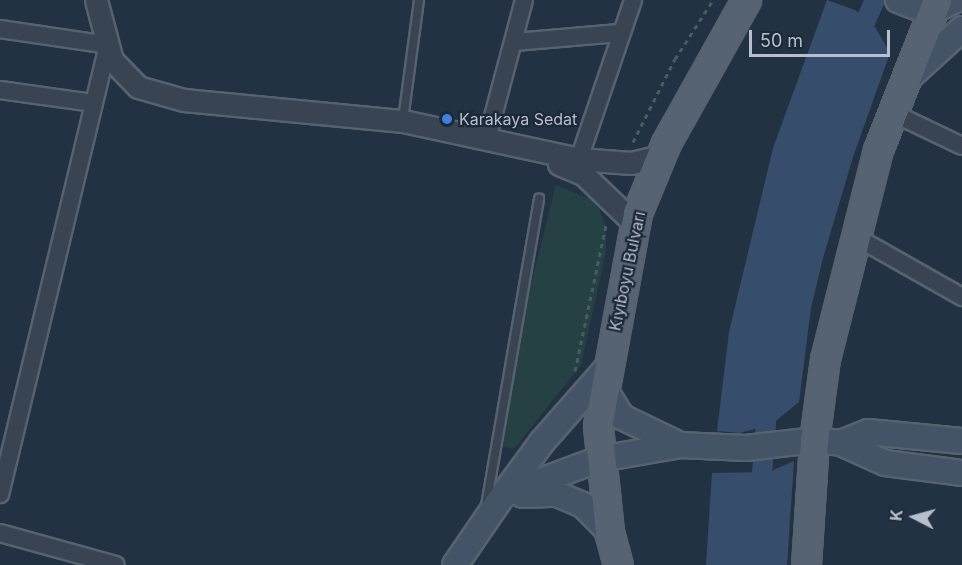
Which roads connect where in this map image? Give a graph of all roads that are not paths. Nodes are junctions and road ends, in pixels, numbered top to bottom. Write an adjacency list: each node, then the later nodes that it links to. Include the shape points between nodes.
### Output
1 (96, 0): 12 (street)
2 (419, 0): 17 (lane)
3 (524, 0): 11 (street)
4 (633, 0): 10 (street)
5 (746, 0): 21 (main road, Kıyıboyu Bulvarı)
6 (956, 0): 7 (main road)
7 (918, 4): 13 (main road)
8 (0, 29): 12 (street)
9 (962, 29): 13 (main road)
10 (620, 33): 11 (street); 22 (street)
11 (513, 42): 18 (street)
12 (108, 45): 15 (street); 17 (street, via 112,60 138,87 184,100)
13 (905, 81): 16 (main road)
14 (0, 90): 15 (street)
15 (94, 103): 32 (street)
16 (893, 113): 20 (street); 25 (main road, via 878,150)
17 (403, 121): 18 (street)
18 (487, 139): 19 (street)
19 (508, 143): 22 (street); 24 (street, via 583,174)
20 (962, 146)
21 (661, 156): 22 (street, via 631,163); 24 (main road, Kıyıboyu Bulvarı)
22 (579, 159)
23 (539, 199): 37 (lane)
24 (635, 224): 27 (main road, Kıyıboyu Bulvarı)
25 (856, 237): 26 (street); 28 (main road)
26 (962, 297)
27 (606, 379): 31 (main road, via 622,417); 33 (main road, Kıyıboyu Bulvarı, via 598,426); 36 (main road, via 542,442)
28 (806, 440): 30 (main road); 31 (main road, via 709,448); 44 (main road)
29 (962, 441): 30 (main road, via 868,432)
30 (841, 443): 34 (main road, via 885,463)
31 (680, 445): 33 (main road)
32 (4, 458): 35 (street)
33 (600, 459): 36 (main road); 38 (main road, Kıyıboyu Bulvarı)
34 (962, 473)
35 (0, 494)
36 (503, 495): 37 (main road); 38 (main road, via 557,495 583,504)
37 (483, 524): 42 (main road)
38 (609, 531): 43 (main road, Kıyıboyu Bulvarı)
39 (0, 533): 40 (street)
40 (71, 558): 41 (street)
41 (116, 565)
42 (455, 565)
43 (618, 565)
44 (806, 565)

